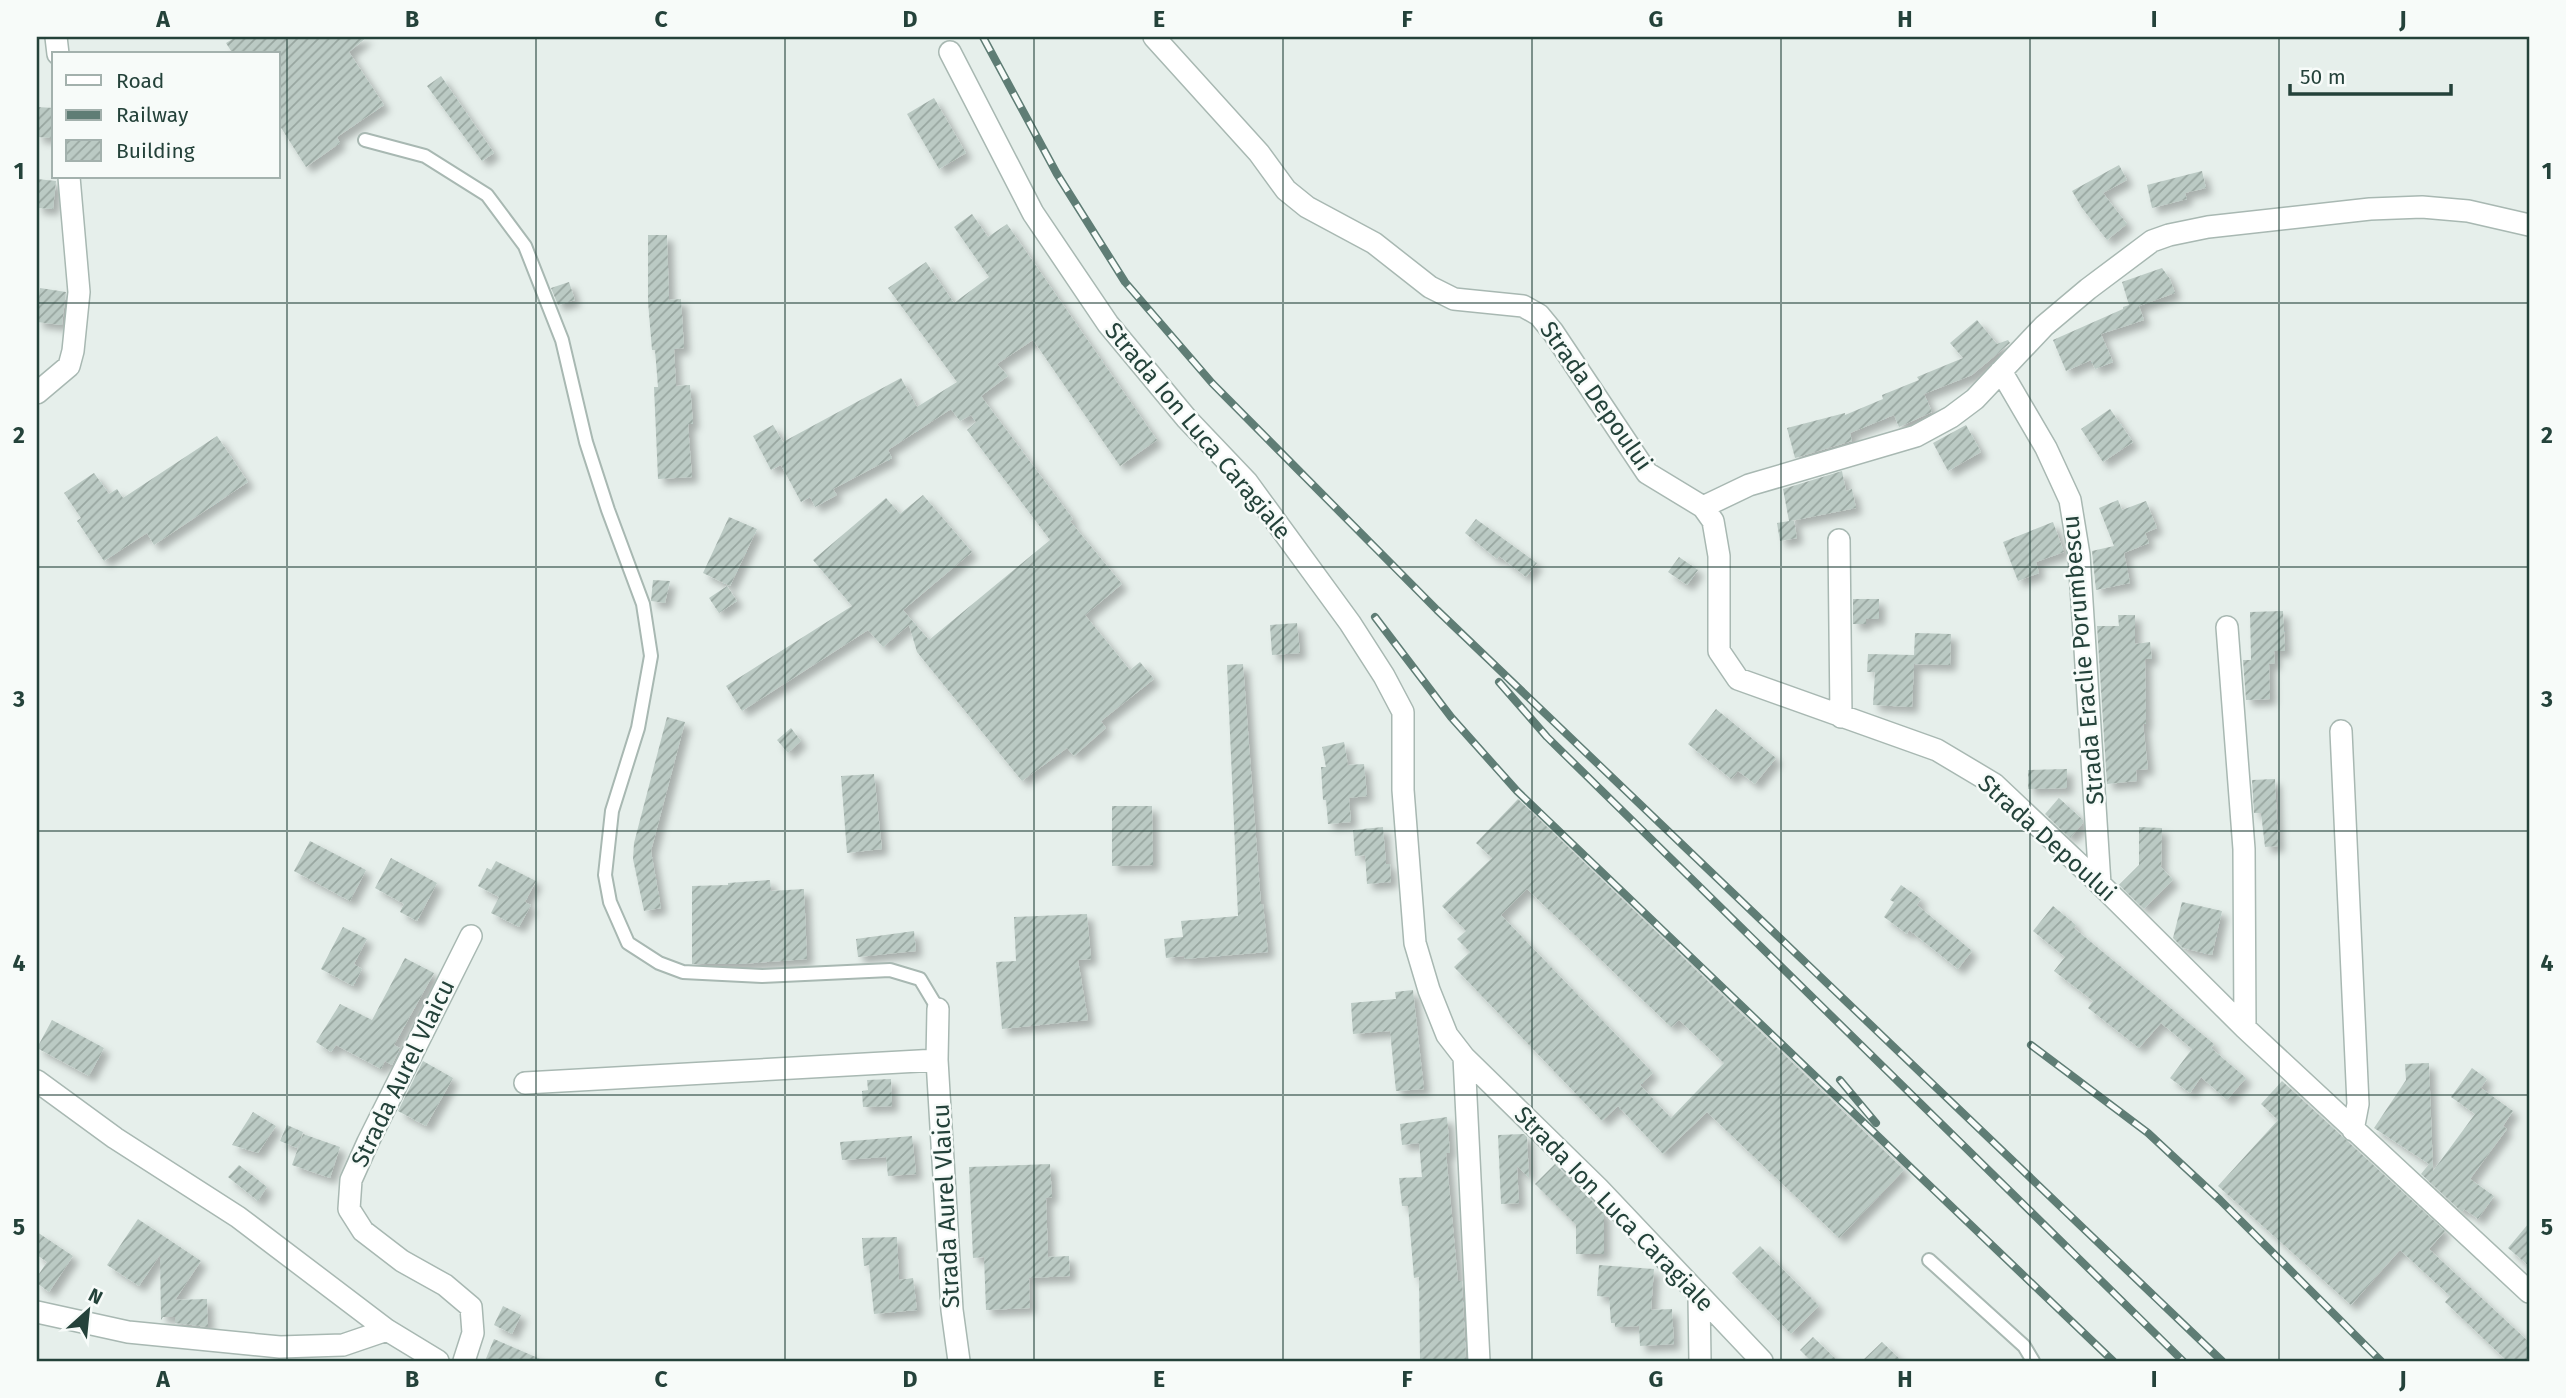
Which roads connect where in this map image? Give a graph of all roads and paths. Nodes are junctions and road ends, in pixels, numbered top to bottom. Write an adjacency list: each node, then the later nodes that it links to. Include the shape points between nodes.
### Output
1 (1154, 37): 8 (street, Strada Depoului, via 1259,153 1286,190 1307,207 1374,243 1430,287 1454,299 1523,306 1539,315 1647,473)
2 (950, 52): 17 (street, Strada Ion Luca Caragiale, via 1033,213 1108,324 1247,482 1350,623 1403,712 1403,790 1415,943 1447,1035)
3 (365, 140): 15 (lane, via 425,156 487,195 525,246 562,340 586,442 642,604 651,656 638,728 612,811 604,875 628,943 659,964 683,972 762,976 890,970 920,979)
4 (69, 178): 7 (street, via 79,292 73,351 69,366)
5 (2529, 225): 6 (street, via 2469,211 2422,207 2370,209 2169,235 2143,247 2088,289)
6 (2000, 371): 8 (street, via 1959,411 1916,436 1749,485); 13 (street, Strada Eraclie Porumbescu, via 2046,448 2070,500 2079,555)
7 (37, 393)
8 (1703, 507): 11 (street, Strada Depoului, via 1713,521 1719,556 1719,651 1727,666 1745,683)
9 (1839, 540): 11 (street)
10 (2227, 627): 16 (street, via 2244,849)
11 (1841, 717): 13 (street, Strada Depoului, via 1937,750 1994,784)
12 (2341, 731): 21 (street, via 2358,1104)
13 (2100, 884): 16 (street, Strada Depoului)
14 (471, 936): 28 (street, Strada Aurel Vlaicu, via 351,1180 349,1209 363,1231 471,1307 473,1333)
15 (938, 1009): 18 (street, Strada Aurel Vlaicu)
16 (2245, 1028): 21 (street, Strada Depoului)
17 (1464, 1057): 24 (street, Strada Ion Luca Caragiale, via 1598,1188); 30 (street)
18 (937, 1060): 20 (street); 29 (street, Strada Aurel Vlaicu)
19 (37, 1081): 26 (street, via 114,1138 238,1217)
20 (525, 1083)
21 (2353, 1130): 23 (street, Strada Depoului)
22 (1929, 1260): 33 (lane, via 2024,1346)
23 (2529, 1292)
24 (1699, 1297): 31 (street); 32 (street, Strada Ion Luca Caragiale)
25 (37, 1312): 26 (street, via 128,1332 280,1347 343,1345)
26 (387, 1330): 27 (street)
27 (438, 1361)
28 (464, 1361)
29 (958, 1361)
30 (1479, 1361)
31 (1700, 1361)
32 (1762, 1361)
33 (2033, 1361)

